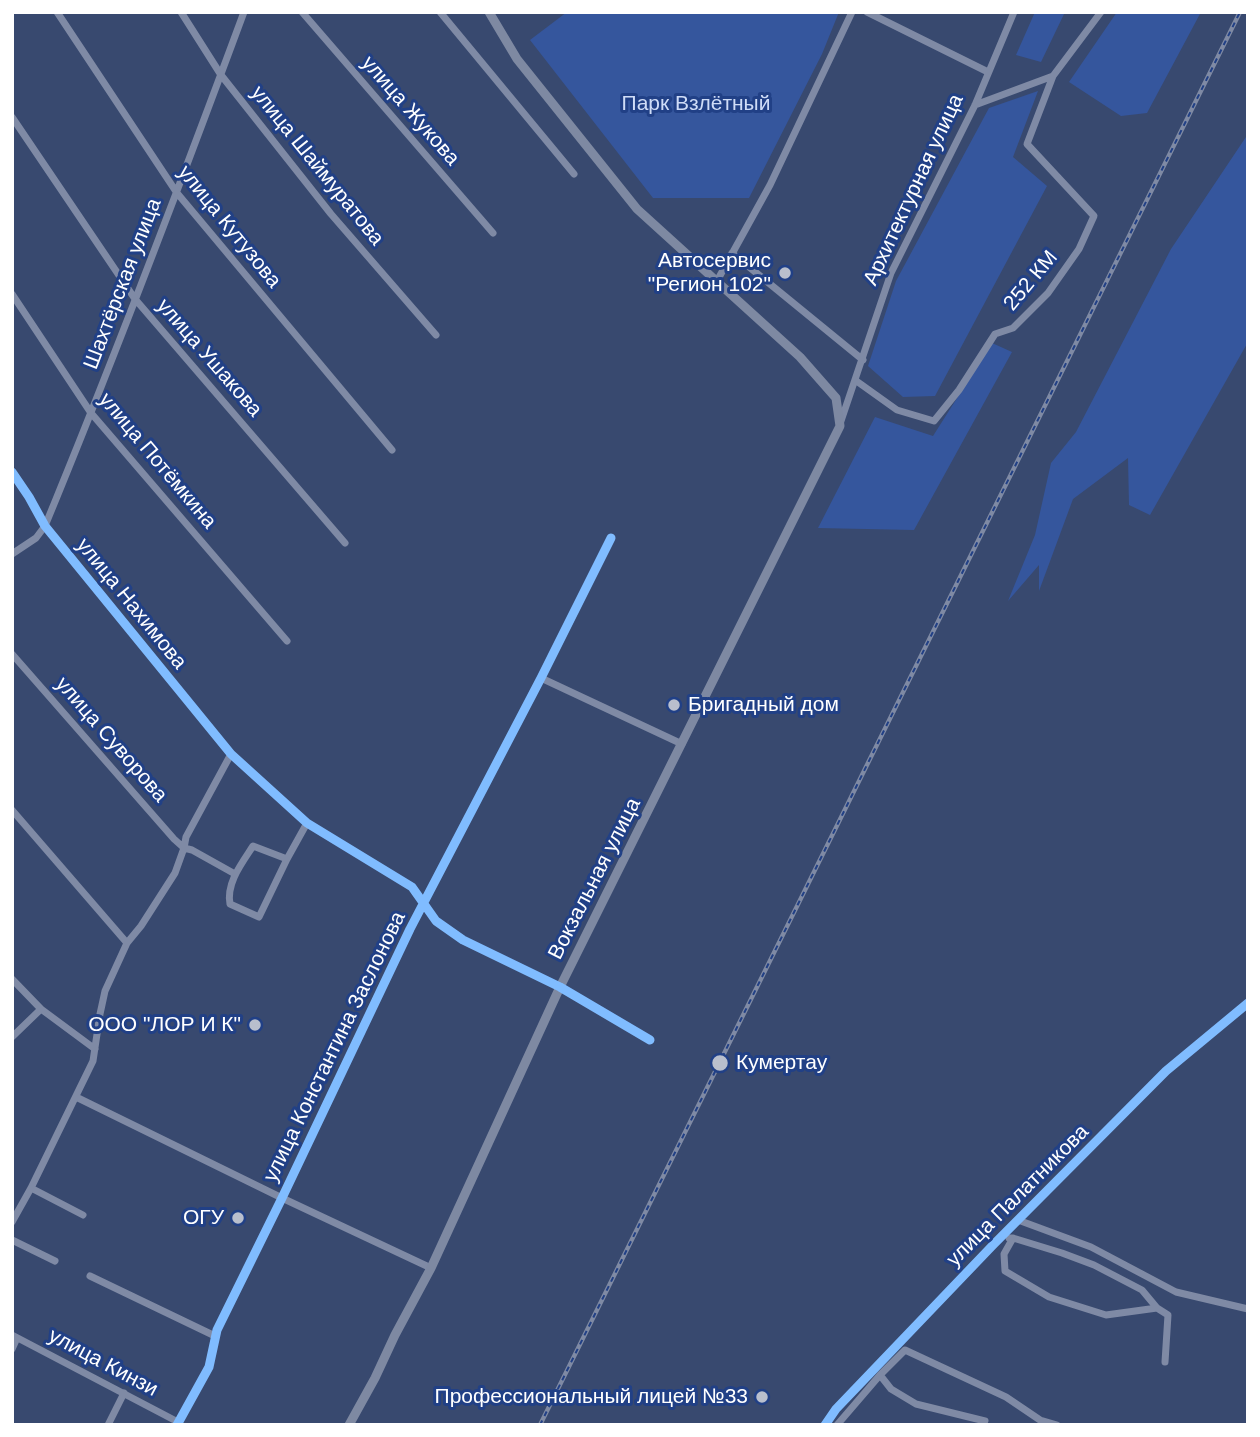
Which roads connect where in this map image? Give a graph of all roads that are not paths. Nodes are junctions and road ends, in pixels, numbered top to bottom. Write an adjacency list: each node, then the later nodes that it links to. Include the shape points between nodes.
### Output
1 (57, 12): 17 (street, улица Кутузова)
2 (181, 12): 12 (street, улица Шаймуратова)
3 (244, 12): 12 (street, Шахтёрская улица)
4 (302, 12): 18 (street, улица Жукова)
5 (440, 12): 16 (street)
6 (489, 12): 20 (main road, via 517,59 637,209)
7 (852, 12): 19 (street, via 771,185)
8 (867, 12): 11 (street)
9 (1014, 12): 11 (street, Архитектурная улица)
10 (1101, 12): 13 (street)
11 (988, 72): 14 (street, Архитектурная улица)
12 (221, 75): 17 (street, Шахтёрская улица); 23 (street, улица Шаймуратова, via 331,214)
13 (1053, 76): 14 (street); 25 (street, 252 КМ, via 1027,144 1094,216 1079,249 1048,293 1013,328 995,334 934,421 897,410)
14 (975, 105): 24 (street, Архитектурная улица, via 891,273)
15 (12, 117): 22 (street, улица Ушакова)
16 (574, 174)
17 (177, 194): 22 (street, Шахтёрская улица); 28 (street, улица Кутузова)
18 (493, 233)
19 (732, 253): 20 (street); 24 (street)
20 (717, 281): 27 (main road, via 800,357 836,398)
21 (12, 294): 26 (street, улица Потёмкина)
22 (135, 299): 26 (street, Шахтёрская улица); 32 (street, улица Ушакова)
23 (436, 335)
24 (863, 360): 25 (street, Архитектурная улица)
25 (855, 380): 27 (street, Архитектурная улица)
26 (91, 413): 30 (street, Шахтёрская улица); 34 (street, улица Потёмкина)
27 (840, 426): 37 (main road, Вокзальная улица)
28 (392, 450)
29 (12, 471): 30 (street, улица Нахимова)
30 (44, 526): 33 (street, Шахтёрская улица, via 36,538); 38 (street, улица Нахимова)
31 (611, 538): 36 (street, улица Константина Заслонова)
32 (345, 542)
33 (12, 554)
34 (287, 641)
35 (12, 654): 41 (street, улица Суворова)
36 (541, 678): 37 (street); 44 (street, улица Константина Заслонова)
37 (681, 744): 47 (main road, Вокзальная улица)
38 (231, 754): 40 (street, улица Нахимова); 41 (street)
39 (12, 810): 45 (street)
40 (307, 823): 42 (street); 44 (street, улица Нахимова, via 412,887)
41 (184, 848): 43 (street); 45 (street, via 158,902)
42 (287, 859): 43 (street, via 253,846); 43 (street, via 259,917 230,904)
43 (235, 874)
44 (424, 905): 47 (street, улица Нахимова, via 436,921 463,940); 55 (street, улица Константина Заслонова)
45 (127, 943): 52 (street, via 105,991)
46 (12, 979): 49 (street)
47 (560, 987): 51 (street, улица Нахимова); 63 (main road, Вокзальная улица)
48 (1248, 1003): 57 (street, улица Палатникова, via 1166,1071)
49 (41, 1009): 50 (street); 52 (street)
50 (12, 1037)
51 (650, 1040)
52 (95, 1049): 53 (street)
53 (76, 1097): 54 (street); 55 (street)
54 (32, 1188): 56 (street); 58 (street)
55 (282, 1198): 63 (street); 67 (street, улица Константина Заслонова)
56 (83, 1215)
57 (1018, 1220): 59 (street, улица Палатникова); 66 (street, via 1091,1247 1176,1292)
58 (12, 1222)
59 (1002, 1236): 60 (street); 77 (street, улица Палатникова)
60 (1013, 1238): 65 (street, via 1094,1265 1142,1290); 65 (street, via 1004,1254 1005,1271 1049,1297 1106,1315)
61 (12, 1240): 62 (street)
62 (55, 1261)
63 (430, 1268): 76 (main road, Вокзальная улица)
64 (90, 1276): 67 (street)
65 (1157, 1308): 70 (street, via 1168,1315)
66 (1248, 1309)
67 (215, 1336): 74 (street, улица Константина Заслонова, via 209,1367)
68 (15, 1337): 69 (street); 72 (street, улица Кинзи)
69 (12, 1349)
70 (1165, 1362)
71 (880, 1376): 73 (street, via 891,1389 916,1404); 78 (street); 79 (street, via 905,1350)
72 (124, 1392): 74 (street, улица Кинзи); 75 (street)
73 (985, 1421)
74 (178, 1423)
75 (108, 1425)
76 (349, 1425)
77 (825, 1425)
78 (837, 1425)
79 (1057, 1425)

